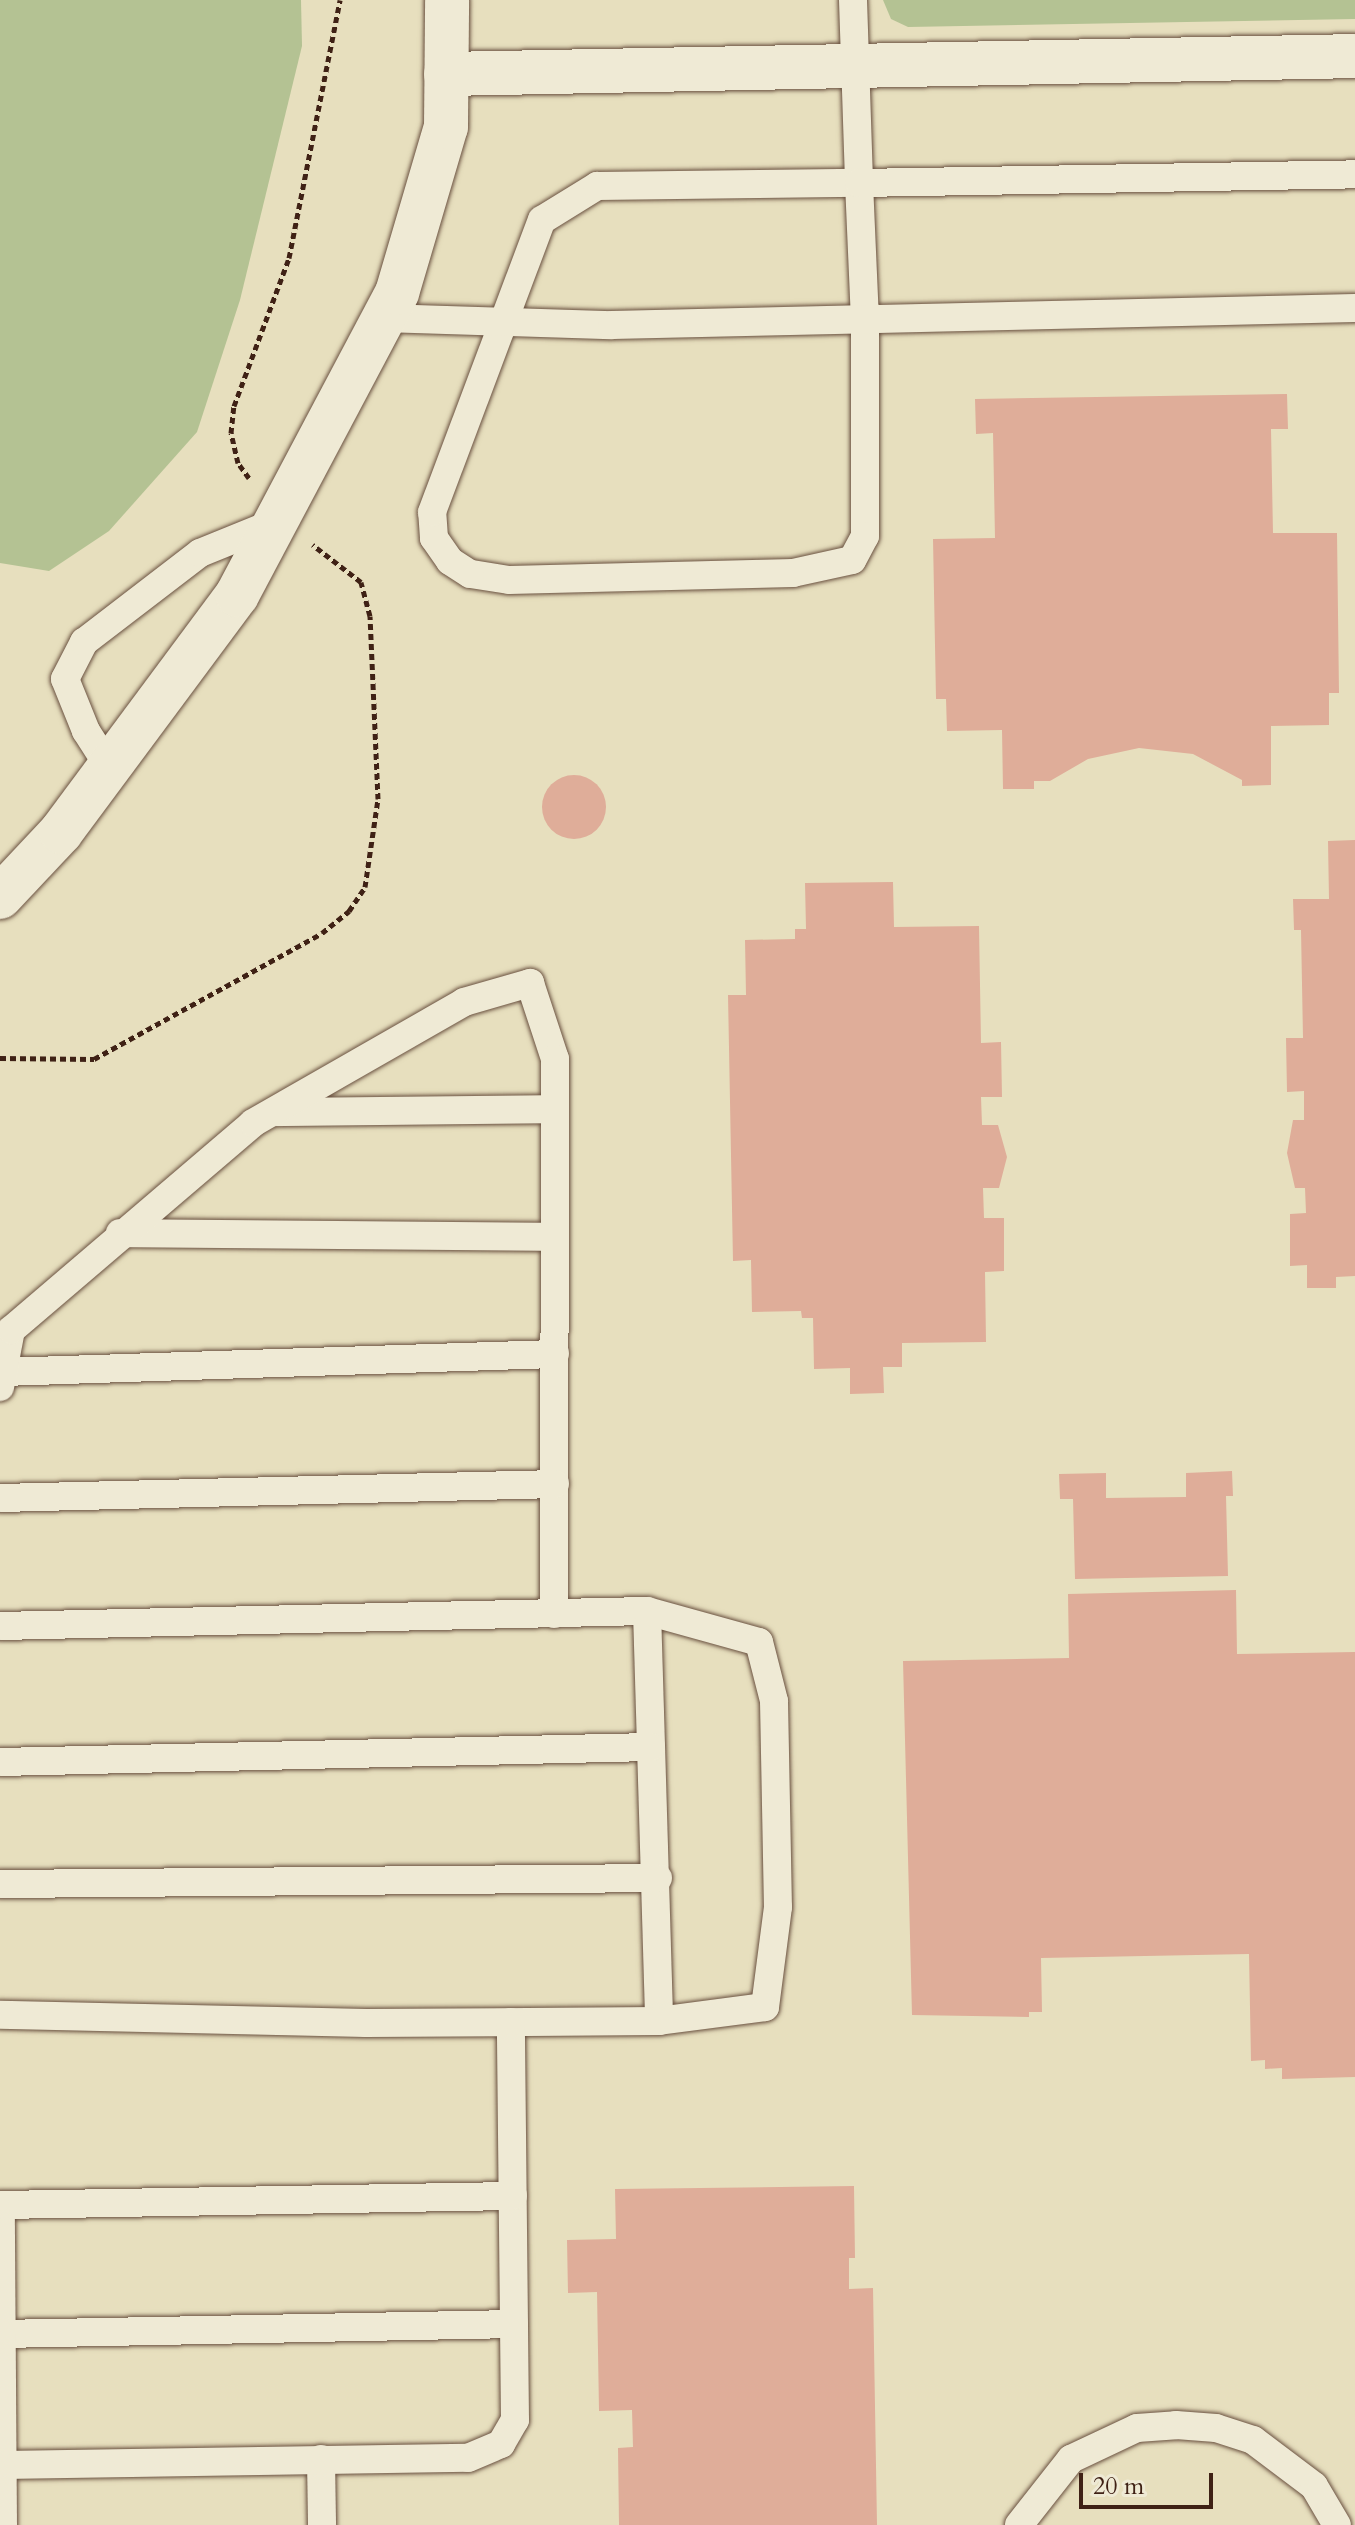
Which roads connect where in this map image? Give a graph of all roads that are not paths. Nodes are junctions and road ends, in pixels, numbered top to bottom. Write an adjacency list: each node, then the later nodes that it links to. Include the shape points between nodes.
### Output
1 (853, 0): 4 (lane)
2 (447, 1): 5 (street)
3 (1355, 56): 4 (street)
4 (855, 66): 5 (street); 7 (lane)
5 (446, 74): 9 (street, via 446,127 397,293)
6 (1355, 174): 7 (lane)
7 (859, 183): 10 (lane); 11 (lane, via 597,186 542,220)
8 (1355, 308): 10 (lane)
9 (383, 318): 11 (lane); 12 (street)
10 (865, 319): 11 (lane); 11 (lane, via 865,536 852,560 793,573 509,580 470,574 450,561 434,538 432,512)
11 (506, 322)
12 (280, 521): 13 (street, via 237,595); 13 (lane, via 200,553 84,642 65,679)
13 (109, 767): 14 (street, via 61,832)
14 (0, 897)
15 (555, 1109): 16 (lane); 16 (lane, via 555,1059 530,983 464,1002); 18 (lane)
16 (272, 1112): 17 (lane)
17 (120, 1233): 18 (lane); 20 (lane, via 11,1330)
18 (555, 1237): 19 (lane)
19 (555, 1354): 20 (lane); 21 (lane)
20 (2, 1380)
21 (555, 1484): 22 (lane); 24 (lane)
22 (0, 1498)
23 (647, 1611): 24 (lane); 26 (lane); 31 (lane, via 759,1642 774,1701 778,1907 765,2007)
24 (554, 1614): 25 (lane)
25 (0, 1626)
26 (651, 1747): 27 (lane); 28 (lane)
27 (0, 1762)
28 (658, 1878): 29 (lane); 31 (lane)
29 (0, 1884)
30 (0, 2015): 32 (lane)
31 (659, 2021): 32 (lane)
32 (511, 2022): 33 (lane)
33 (513, 2196): 34 (lane); 35 (lane, via 1,2205)
34 (514, 2324): 35 (lane); 36 (lane, via 515,2420 501,2444 468,2458)
35 (1, 2334): 37 (lane)
36 (321, 2459): 37 (lane); 39 (lane)
37 (3, 2465): 38 (lane)
38 (3, 2525)
39 (322, 2525)
40 (1019, 2525): 41 (lane, via 1071,2459 1137,2428 1176,2425 1216,2428 1253,2440 1314,2486)
41 (1337, 2525)

